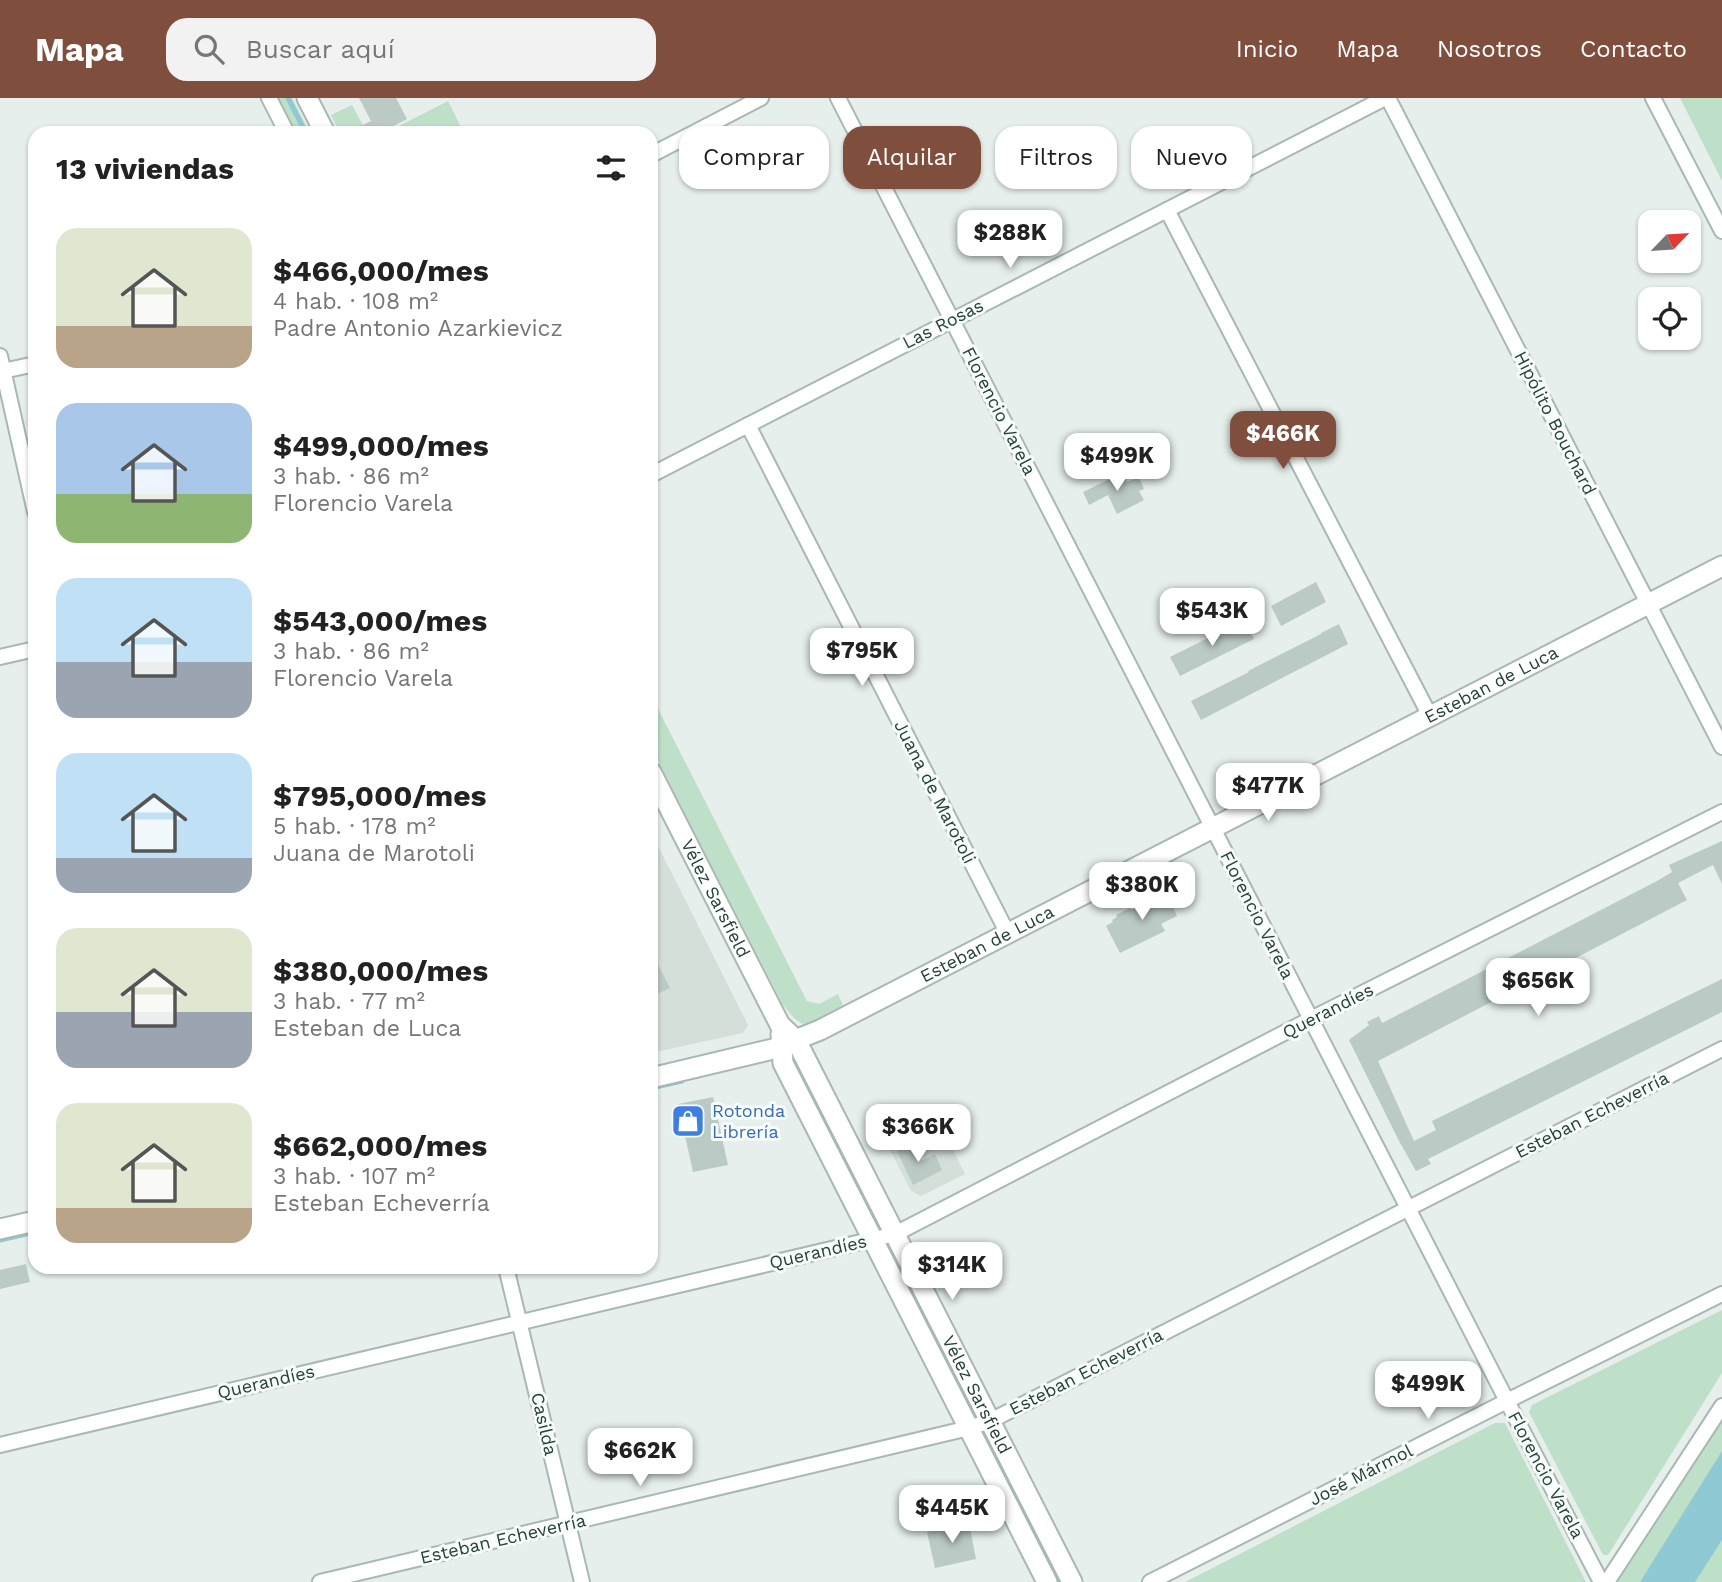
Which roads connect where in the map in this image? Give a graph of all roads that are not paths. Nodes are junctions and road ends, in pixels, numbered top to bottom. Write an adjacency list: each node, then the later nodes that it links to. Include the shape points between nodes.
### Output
1 (270, 98): 7 (street)
2 (307, 98): 8 (street)
3 (761, 98): 9 (street)
4 (838, 98): 12 (street, Florencio Varela)
5 (1387, 98): 10 (street, Las Rosas); 19 (street, Hipólito Bouchard)
6 (1653, 98): 11 (street)
7 (284, 126)
8 (321, 126)
9 (658, 151)
10 (1167, 210): 12 (street, Las Rosas); 22 (street)
11 (1722, 231)
12 (952, 319): 15 (street, Las Rosas); 26 (street, Florencio Varela)
13 (2, 363): 14 (street); 17 (street)
14 (28, 364)
15 (748, 425): 16 (street, Las Rosas); 27 (street, Juana de Marotoli)
16 (658, 471)
17 (28, 480)
18 (1722, 566): 19 (street, Esteban de Luca)
19 (1648, 604): 22 (street, Esteban de Luca); 23 (street, Hipólito Bouchard)
20 (28, 651): 21 (street)
21 (0, 657)
22 (1430, 716): 26 (street, Esteban de Luca)
23 (1722, 747)
24 (658, 786): 29 (street, Vélez Sarsfield)
25 (1722, 811): 28 (street, Querandíes)
26 (1213, 828): 27 (street, Esteban de Luca); 28 (street, Florencio Varela)
27 (1008, 934): 29 (street, Esteban de Luca)
28 (1311, 1019): 32 (street, Florencio Varela); 35 (street, Querandíes)
29 (789, 1043): 31 (street, Esteban de Luca); 35 (street, Vélez Sarsfield); 36 (street, Vélez Sarsfield, via 783,1063)
30 (1722, 1049): 32 (street, Esteban Echeverría)
31 (658, 1076)
32 (1408, 1208): 40 (street, Florencio Varela); 42 (street, Esteban Echeverría)
33 (28, 1223): 34 (street)
34 (0, 1229)
35 (895, 1234): 36 (street, Querandíes); 42 (street, Vélez Sarsfield)
36 (873, 1240): 39 (street, Querandíes); 43 (street, Vélez Sarsfield)
37 (508, 1274): 39 (street, Casilda)
38 (1722, 1294): 40 (street, José Mármol)
39 (520, 1322): 44 (street, Querandíes); 45 (street, Casilda)
40 (1507, 1401): 50 (street, José Mármol); 51 (street, Florencio Varela)
41 (1722, 1406): 51 (street)
42 (990, 1421): 43 (street, Esteban Echeverría); 49 (street, Vélez Sarsfield)
43 (969, 1428): 45 (street, Esteban Echeverría); 48 (street, Vélez Sarsfield)
44 (0, 1445)
45 (568, 1523): 46 (street, Esteban Echeverría); 47 (street, Casilda)
46 (320, 1582)
47 (582, 1582)
48 (1047, 1582)
49 (1072, 1582)
50 (1150, 1582)
51 (1604, 1582)

